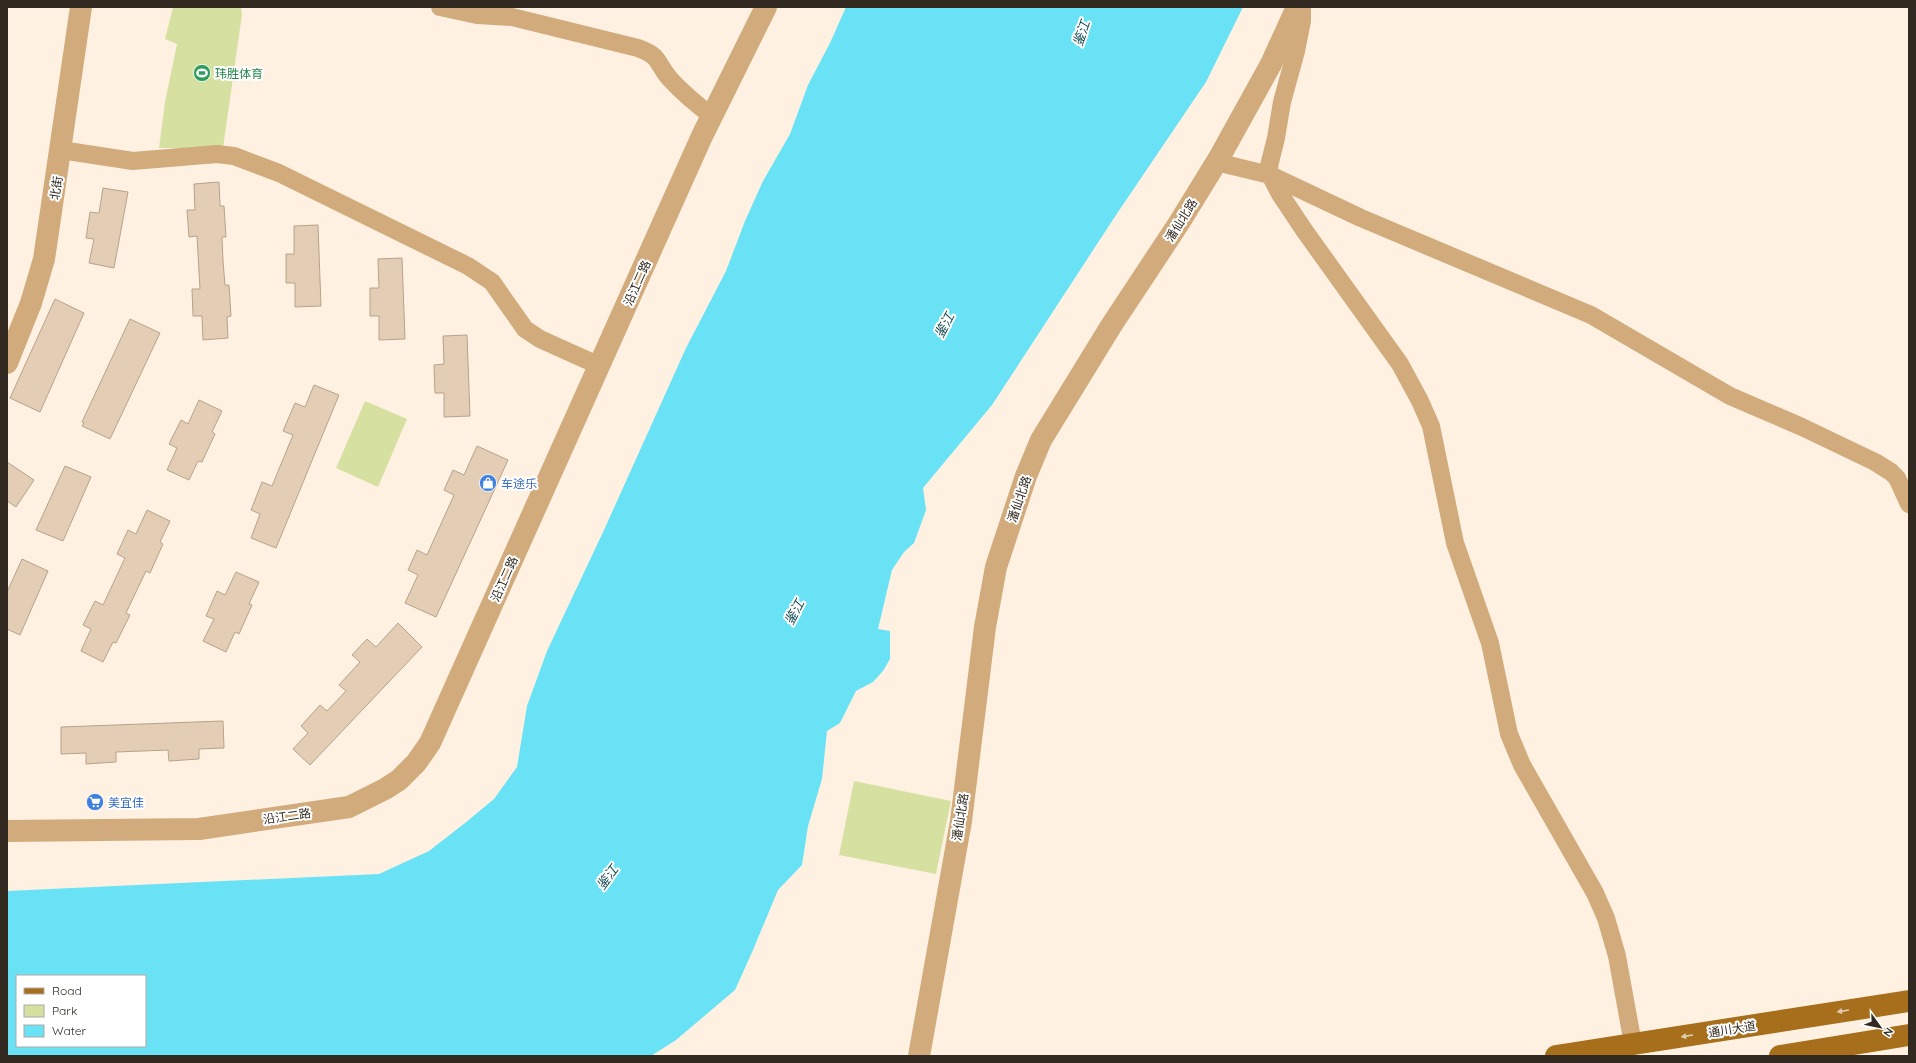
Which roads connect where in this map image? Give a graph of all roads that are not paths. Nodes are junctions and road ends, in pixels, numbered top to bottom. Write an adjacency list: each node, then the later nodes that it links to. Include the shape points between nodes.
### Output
1 (81, 7): 7 (street, 北街)
2 (440, 7): 6 (street, via 477,15 512,17 648,52 654,55 664,72 685,94)
3 (766, 7): 6 (street, 沿江二路)
4 (1297, 7): 8 (street, 潘仙北路, via 1271,64)
5 (1302, 7): 9 (street, via 1296,52 1282,102 1269,166)
6 (712, 116): 11 (street, 沿江二路)
7 (61, 150): 10 (street, 北街, via 44,259 31,303); 11 (street, via 133,161 217,154 251,161 468,266 492,282 525,328 540,339)
8 (1216, 162): 9 (street); 17 (street, 潘仙北路, via 1041,440 998,559 986,627 961,821)
9 (1270, 175): 12 (street, via 1361,218 1591,315 1730,396 1875,462 1897,478); 16 (street, via 1304,230 1400,364 1431,426 1455,543 1490,642 1509,734 1522,765 1595,893 1606,918 1617,956)
10 (7, 363)
11 (600, 366): 13 (street, 沿江二路, via 430,743 416,763 399,780 349,807 199,829)
12 (1909, 504)
13 (7, 831)
14 (1909, 1001): 16 (main road, 通川大道, one-way to 16)
15 (1909, 1035): 19 (main road)
16 (1633, 1044): 18 (main road, 通川大道)
17 (919, 1056)
18 (1556, 1056)
19 (1780, 1056)

